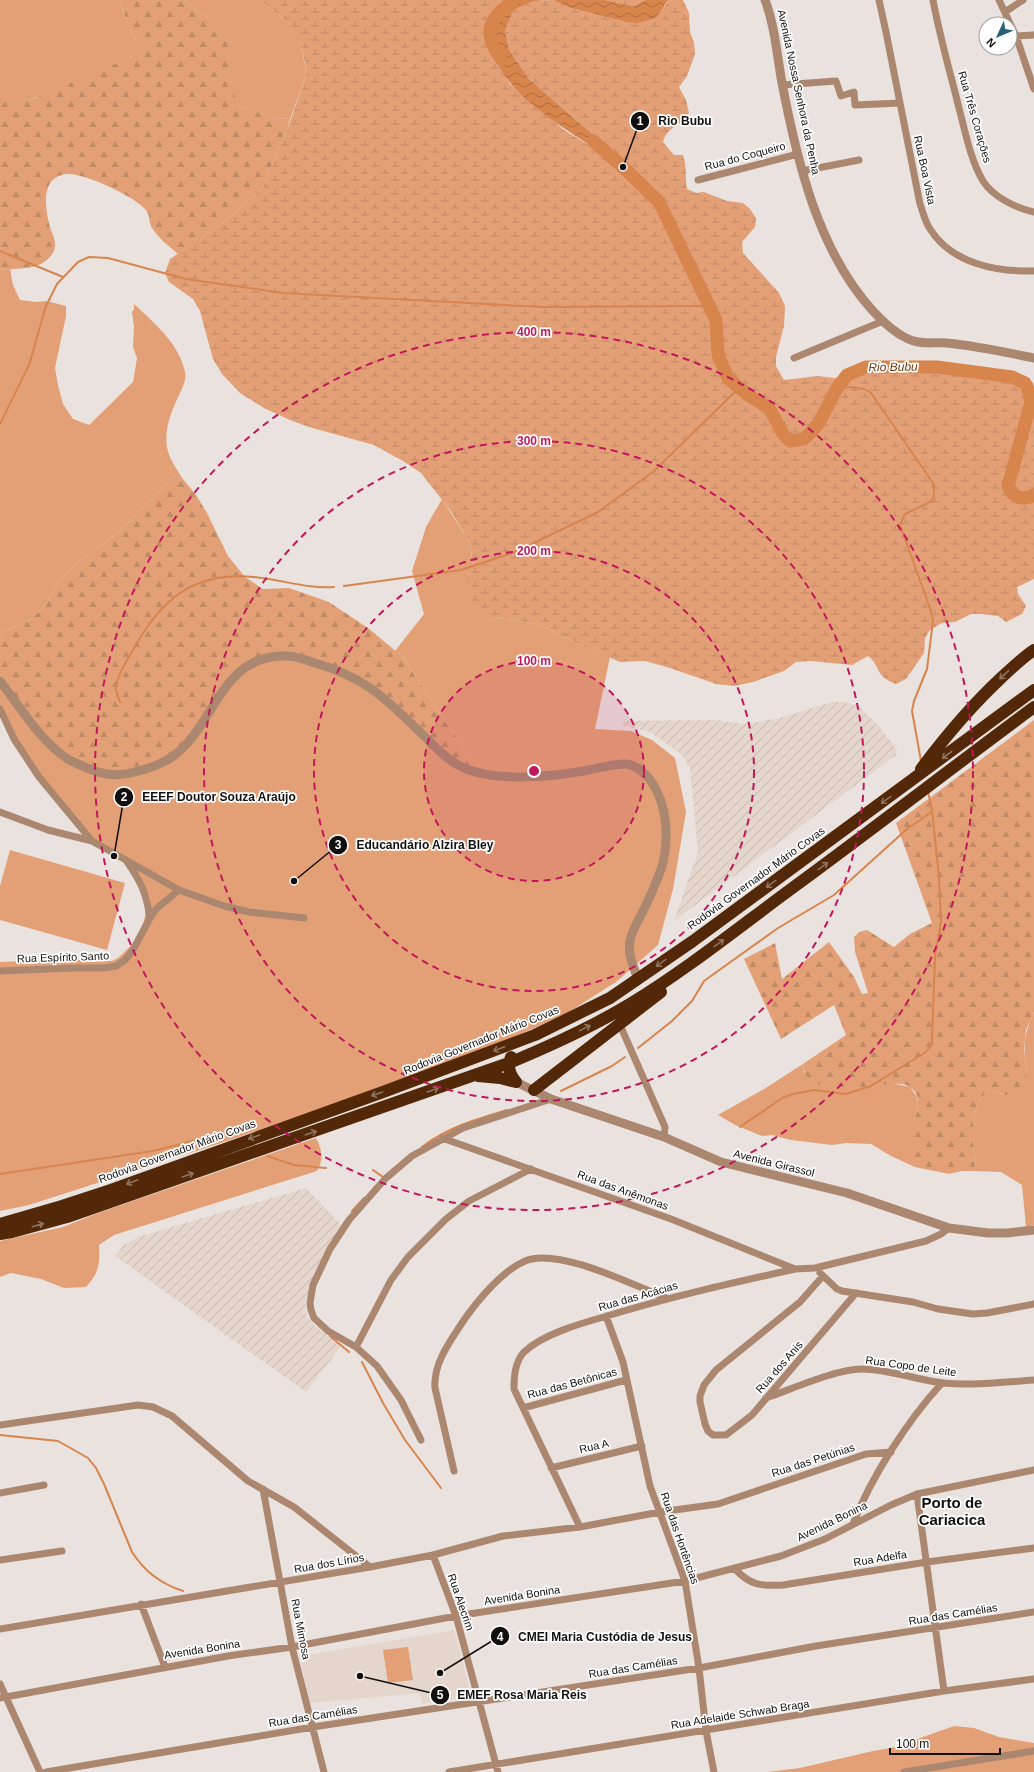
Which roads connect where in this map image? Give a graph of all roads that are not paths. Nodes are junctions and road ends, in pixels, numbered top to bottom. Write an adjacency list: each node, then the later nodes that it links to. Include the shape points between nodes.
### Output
1 (765, 0): 11 (street, Avenida Nossa Senhora da Penha)
2 (879, 0): 13 (street, Rua Boa Vista)
3 (933, 0): 18 (street, Rua Três Corações, via 970,148 980,176 988,187 1002,198 1013,205)
4 (999, 0): 6 (street)
5 (1023, 0): 6 (street)
6 (1005, 12): 7 (street)
7 (1007, 16)
8 (1034, 35): 9 (street)
9 (1018, 36)
10 (1018, 42): 12 (street)
11 (782, 85): 13 (street, via 836,82 841,96 854,92 855,105); 14 (street, Avenida Nossa Senhora da Penha)
12 (1034, 89)
13 (900, 103): 19 (street, Rua Boa Vista, via 920,204 925,220 934,234 961,257 979,265 997,269)
14 (798, 154): 16 (street, Avenida Nossa Senhora da Penha); 17 (street, Rua do Coqueiro)
15 (859, 160): 16 (street)
16 (802, 171): 20 (street, Avenida Nossa Senhora da Penha, via 822,227 843,272 855,291)
17 (698, 180)
18 (1034, 212)
19 (1034, 271)
20 (883, 321): 21 (street); 22 (street, Avenida Nossa Senhora da Penha, via 911,340 1002,351)
21 (794, 358)
22 (1034, 358)
23 (1034, 650): 30 (highway, one-way to 30, via 972,707)
24 (0, 681): 39 (street, via 44,738 68,759 112,776 138,772 174,756 198,729 238,672 264,658 287,656 334,668 368,686 390,703 447,758 467,770 532,777 624,764 636,767 650,781 661,802 666,829 663,863 630,940 631,959)
25 (1034, 690): 30 (highway, Rodovia Governador Mário Covas, one-way to 30)
26 (1034, 700): 29 (highway, via 969,748)
27 (1034, 707): 29 (highway)
28 (0, 709): 32 (street, via 14,739 39,777)
29 (957, 764): 37 (highway, one-way to 29)
30 (913, 780): 39 (highway, Rodovia Governador Mário Covas, one-way to 39)
31 (0, 812): 32 (street, via 37,826)
32 (92, 841): 33 (street)
33 (125, 859): 34 (street); 35 (street, via 142,884)
34 (179, 890): 35 (street, Rua Espírito Santo, via 161,904); 36 (street, via 249,912)
35 (150, 918): 38 (street, Rua Espírito Santo, via 133,950 116,966)
36 (304, 918)
37 (688, 966): 41 (highway, via 672,983); 42 (highway, one-way to 37, via 598,1022)
38 (0, 970)
39 (638, 980): 40 (highway, Rodovia Governador Mário Covas)
40 (610, 998): 42 (highway, via 605,1009 520,1046); 50 (highway, Rodovia Governador Mário Covas, one-way to 50, via 535,1035 383,1092 111,1190)
41 (620, 1025): 45 (highway); 48 (street, via 665,1127)
42 (509, 1063): 43 (highway); 44 (highway)
43 (473, 1076): 44 (highway); 53 (highway, one-way to 43, via 67,1217)
44 (516, 1082): 45 (street, Avenida Girassol)
45 (534, 1090): 46 (street, Avenida Girassol)
46 (551, 1099): 47 (street, via 463,1128); 48 (street, Avenida Girassol)
47 (442, 1138): 49 (street, Rua das Anêmonas); 61 (street, via 412,1156 380,1185 349,1220 330,1249 313,1285 310,1310 314,1318 328,1331)
48 (664, 1138): 51 (street, Avenida Girassol, via 721,1162 847,1193)
49 (531, 1169): 55 (street, Rua das Anêmonas, via 671,1219); 61 (street, via 469,1201 446,1219 408,1257 391,1280)
50 (0, 1224)
51 (949, 1228): 52 (street, Avenida Girassol, via 988,1233); 54 (street, Rua das Acácias, via 926,1241)
52 (1034, 1230)
53 (0, 1234)
54 (815, 1268): 55 (street, Rua das Acácias); 56 (street)
55 (795, 1269): 58 (street, Rua das Acácias)
56 (822, 1277): 57 (street, via 836,1289); 65 (street, Rua dos Anis, via 800,1302 716,1370 700,1396 708,1431 726,1435 752,1415)
57 (856, 1293): 59 (street, via 973,1314); 65 (street, Rua dos Anis)
58 (666, 1298): 60 (street, Rua das Acácias); 73 (street, via 574,1263 547,1257 526,1261 516,1266 485,1293 469,1313 436,1369 434,1388)
59 (1034, 1304)
60 (606, 1316): 62 (street, Rua das Hortências, via 618,1345); 66 (street, Rua das Acácias, via 584,1322 544,1339 525,1352 517,1362 514,1381 514,1389)
61 (356, 1347): 68 (street, via 377,1366 390,1383)
62 (626, 1380): 66 (street, Rua das Betônicas); 69 (street, Rua das Hortências)
63 (1034, 1380): 64 (street, Rua Copo de Leite)
64 (942, 1383): 65 (street, Rua Copo de Leite, via 862,1369 846,1371); 70 (street, via 921,1408)
65 (766, 1399)
66 (522, 1408): 71 (street, Rua das Acácias)
67 (0, 1425): 75 (street, via 138,1405 153,1407 172,1416 248,1481)
68 (421, 1440)
69 (642, 1446): 71 (street, Rua A); 78 (street, Rua das Hortências, via 650,1486)
70 (891, 1452): 78 (street, Rua das Petúnias, via 866,1454 718,1504); 79 (street, via 865,1495)
71 (551, 1468): 80 (street, Rua das Acácias)
72 (1034, 1470): 77 (street, Avenida Bonina)
73 (454, 1471)
74 (44, 1485): 76 (street)
75 (263, 1489): 86 (street, via 294,1507); 89 (street, Rua Mimosa)
76 (0, 1493)
77 (917, 1494): 79 (street, Avenida Bonina); 85 (street)
78 (660, 1512): 80 (street, Rua dos Lírios); 88 (street, Rua das Hortências)
79 (853, 1524): 87 (street, Avenida Bonina, via 825,1539 781,1556)
80 (580, 1527): 83 (street, Rua dos Lírios, via 503,1536)
81 (1034, 1548): 85 (street, Rua Adelfa)
82 (62, 1551): 84 (street)
83 (433, 1555): 86 (street, Rua dos Lírios); 92 (street, Rua Alecrim)
84 (0, 1560)
85 (927, 1562): 87 (street, Rua Adelfa, via 766,1586 745,1580); 93 (street)
86 (370, 1567): 89 (street, Rua dos Lírios)
87 (735, 1569): 88 (street, Avenida Bonina)
88 (685, 1581): 92 (street, Avenida Bonina); 97 (street, Rua das Hortências)
89 (280, 1583): 90 (street, Rua dos Lírios); 95 (street, Rua Mimosa)
90 (141, 1604): 94 (street, Rua dos Lírios); 96 (street)
91 (1034, 1612): 93 (street, Rua das Camélias)
92 (456, 1616): 95 (street, Avenida Bonina); 102 (street, Rua Alecrim)
93 (936, 1628): 97 (street, Rua das Camélias, via 816,1646); 100 (street)
94 (0, 1629)
95 (292, 1647): 96 (street, Avenida Bonina); 103 (street, Rua Mimosa)
96 (165, 1667): 101 (street, Avenida Bonina)
97 (699, 1668): 102 (street, Rua das Camélias); 104 (street, Rua das Hortências)
98 (1034, 1679): 100 (street, Rua Adelaide Schwab Braga)
99 (0, 1684): 101 (street)
100 (944, 1691): 104 (street, Rua Adelaide Schwab Braga)
101 (3, 1698): 107 (street)
102 (479, 1702): 103 (street, Rua das Camélias); 106 (street, Rua Alecrim)
103 (313, 1727): 108 (street, Rua das Camélias); 109 (street, Rua Mimosa)
104 (706, 1731): 106 (street, Rua Adelaide Schwab Braga); 111 (street, Rua das Hortências)
105 (1034, 1751): 112 (street)
106 (497, 1768): 110 (street, Rua Adelaide Schwab Braga)
107 (40, 1772)
108 (46, 1772)
109 (324, 1772)
110 (449, 1772)
111 (714, 1772)
112 (904, 1772)

